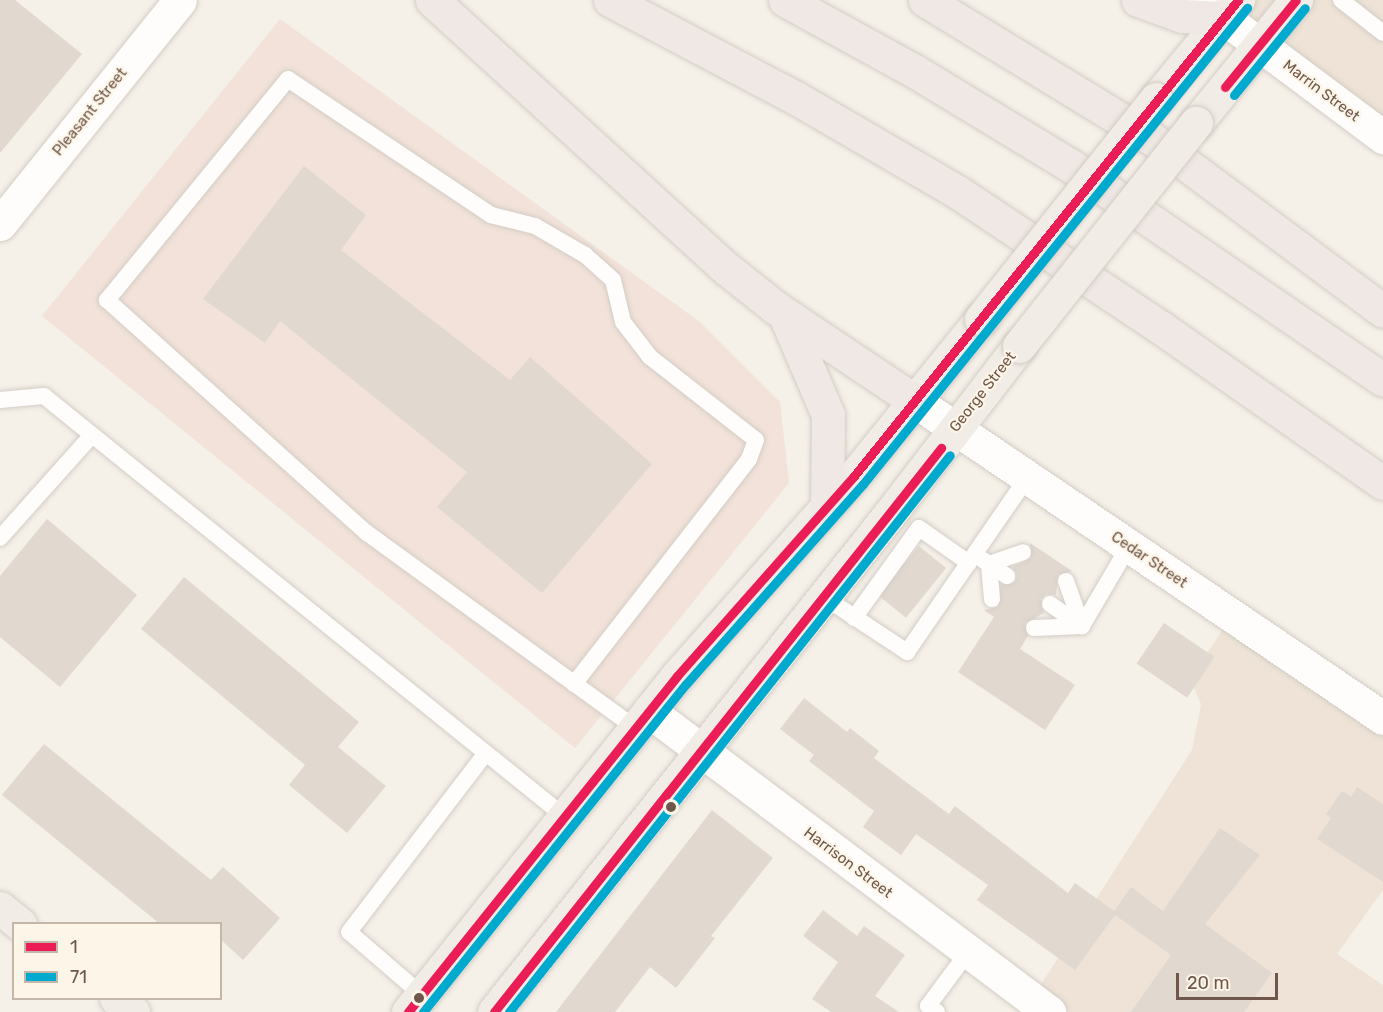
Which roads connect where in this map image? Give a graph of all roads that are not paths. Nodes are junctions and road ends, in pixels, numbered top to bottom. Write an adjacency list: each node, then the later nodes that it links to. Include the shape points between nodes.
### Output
1 (180, 0): 13 (street, Pleasant Street)
2 (432, 0): 15 (highway, via 660,212)
3 (610, 0): 22 (highway, via 805,102 959,193)
4 (785, 0): 16 (highway, via 925,77 1071,166)
5 (925, 0): 14 (highway, via 1151,138)
6 (1138, 0): 9 (highway, via 1182,16)
7 (1296, 0): 11 (main road, George Street)
8 (1341, 0): 10 (lane)
9 (1220, 4): 11 (street, Marrin Street); 18 (main road, bridge, via 1156,99)
10 (1383, 33)
11 (1260, 44): 12 (street, Marrin Street); 19 (main road, George Street, bridge)
12 (1383, 137)
13 (0, 224)
14 (1383, 311)
15 (784, 314): 18 (highway); 23 (highway, via 828,415)
16 (1383, 380)
17 (0, 400): 20 (lane, via 44,396)
18 (915, 401): 19 (street, Cedar Street); 23 (main road)
19 (955, 429): 21 (street, Cedar Street); 31 (main road, George Street)
20 (92, 435): 24 (lane); 41 (lane)
21 (1027, 478): 25 (street, Cedar Street); 27 (lane)
22 (1383, 483)
23 (827, 506): 39 (main road)
24 (0, 538)
25 (1129, 546): 35 (lane); 38 (street, Cedar Street)
26 (1023, 552): 28 (lane)
27 (971, 559): 28 (lane); 34 (lane, via 919,528); 34 (lane, via 907,652)
28 (989, 564): 29 (lane); 32 (lane)
29 (1007, 576)
30 (1066, 581): 35 (lane)
31 (824, 597): 34 (lane); 40 (main road, George Street)
32 (992, 599)
33 (1050, 604): 35 (lane)
34 (854, 618)
35 (1082, 626): 36 (lane)
36 (1034, 628)
37 (574, 684): 37 (lane, via 368,533 107,300 288,80 490,215 535,226 585,255 613,280 623,322 650,357 756,440 749,459); 39 (lane)
38 (1383, 718)
39 (642, 719): 40 (street, Harrison Street); 42 (main road)
40 (701, 752): 45 (street, Harrison Street); 50 (main road, George Street)
41 (485, 754): 42 (lane); 47 (lane, via 349,932)
42 (564, 816): 47 (main road)
43 (0, 908): 44 (main road)
44 (18, 922)
45 (968, 952): 48 (street, Harrison Street); 51 (lane, via 928,1006)
46 (117, 1000): 49 (main road)
47 (415, 1003)
48 (1042, 1010)
49 (133, 1012)
50 (494, 1012)
51 (937, 1012)

